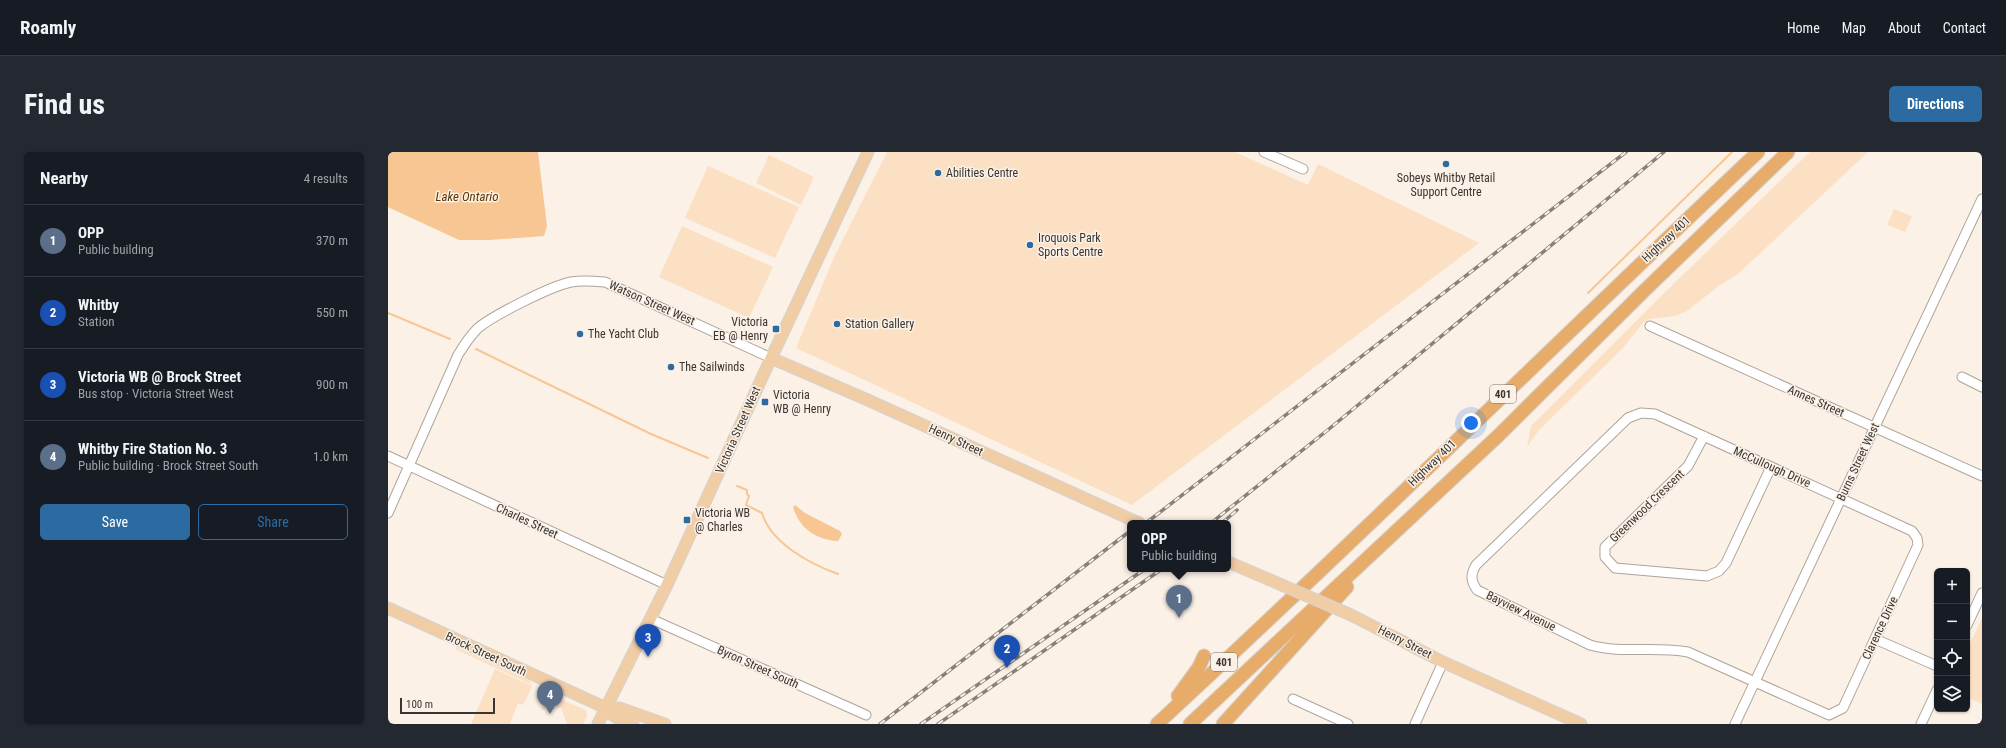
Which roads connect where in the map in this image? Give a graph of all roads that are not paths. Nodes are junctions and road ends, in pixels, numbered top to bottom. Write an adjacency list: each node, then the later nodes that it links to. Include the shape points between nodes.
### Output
1 (868, 152): 8 (main road, Victoria Street West)
2 (1264, 152): 5 (street)
3 (1758, 152): 39 (highway, Highway 401 / 401, via 1270,620)
4 (1788, 152): 12 (highway, Highway 401 / 401)
5 (1303, 169)
6 (1982, 200): 11 (street, Burns Street West)
7 (1650, 326): 11 (street, Annes Street)
8 (771, 358): 15 (street, Watson Street West, via 605,282 585,280 563,284 488,321 470,337 458,355); 20 (main road, Henry Street); 22 (main road, Victoria Street West)
9 (1962, 377): 10 (street)
10 (1982, 386)
11 (1874, 427): 17 (street, Annes Street); 18 (street, Burns Street West)
12 (1499, 435): 40 (highway, Highway 401 / 401); 41 (highway, via 1342,592)
13 (1704, 436): 16 (street, McCullough Drive); 16 (street, Greenwood Crescent, via 1688,466 1605,547 1605,557 1616,568 1707,576 1719,571 1726,563); 31 (street, Bayview Avenue, via 1655,414 1641,413 1628,418 1476,565 1471,578 1477,590 1590,645 1606,650 1670,649 1688,652)
14 (388, 456): 15 (street, Charles Street)
15 (408, 466): 19 (street, Watson Street West); 22 (street, Charles Street)
16 (1771, 467): 18 (street, McCullough Drive)
17 (1982, 476)
18 (1841, 498): 27 (street, Clarence Drive, via 1912,531 1917,538 1918,545); 31 (street, Burns Street West)
19 (388, 513)
20 (1133, 520)
21 (1231, 563): 29 (main road, Henry Street, bridge, via 1351,615)
22 (667, 585): 25 (main road, Victoria Street West)
23 (1982, 593): 26 (street)
24 (388, 608): 34 (main road, Brock Street South)
25 (651, 619): 34 (main road, Victoria Street West); 35 (street, Byron Street South)
26 (1970, 619)
27 (1875, 639): 30 (street); 31 (street, Clarence Drive, via 1843,708 1829,715)
28 (1204, 656): 39 (highway, via 1200,667)
29 (1443, 662): 43 (street); 44 (main road, Henry Street)
30 (1934, 665)
31 (1756, 681): 45 (street, Burns Street West)
32 (1934, 696): 46 (street)
33 (1293, 699): 42 (street)
34 (606, 708): 36 (main road, Victoria Street West); 37 (main road, Brock Street South, via 615,718); 38 (main road, Brock Street South, via 620,708)
35 (866, 715)
36 (598, 724)
37 (633, 724)
38 (665, 724)
39 (1157, 724)
40 (1190, 724)
41 (1223, 724)
42 (1348, 724)
43 (1415, 724)
44 (1581, 724)
45 (1735, 724)
46 (1921, 724)

